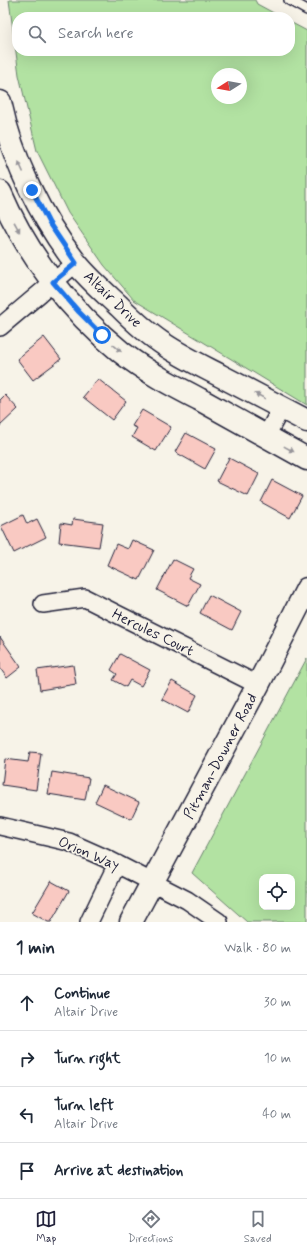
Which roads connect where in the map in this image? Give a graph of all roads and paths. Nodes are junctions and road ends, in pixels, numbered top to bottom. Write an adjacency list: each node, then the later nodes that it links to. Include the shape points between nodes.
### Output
1 (289, 0): 2 (lane)
2 (307, 10)
3 (0, 102): 5 (street, Altair Drive, one-way to 3, via 49,223 32,190 18,160)
4 (0, 192): 6 (street, Altair Drive, one-way to 6, via 19,230)
5 (76, 263): 6 (street); 8 (street, Altair Drive, one-way to 5, via 165,345 104,293)
6 (53, 282): 7 (street); 10 (street, Altair Drive, one-way to 10, via 79,312 122,352 154,374)
7 (0, 327)
8 (282, 407): 9 (street, Altair Drive); 10 (street)
9 (307, 421)
10 (266, 436): 11 (street, Altair Drive, one-way to 11)
11 (307, 459)
12 (307, 589): 14 (street, Pitman-Downer Road)
13 (43, 604): 14 (street, Hercules Court, via 85,598)
14 (258, 684): 17 (street, Pitman-Downer Road)
15 (0, 826): 16 (street, Orion Way, via 69,842)
16 (117, 864): 17 (street, Orion Way); 18 (street)
17 (152, 882): 19 (street, Pitman-Downer Road); 20 (street, Orion Way, via 188,900)
18 (89, 922)
19 (131, 922)
20 (219, 922)

